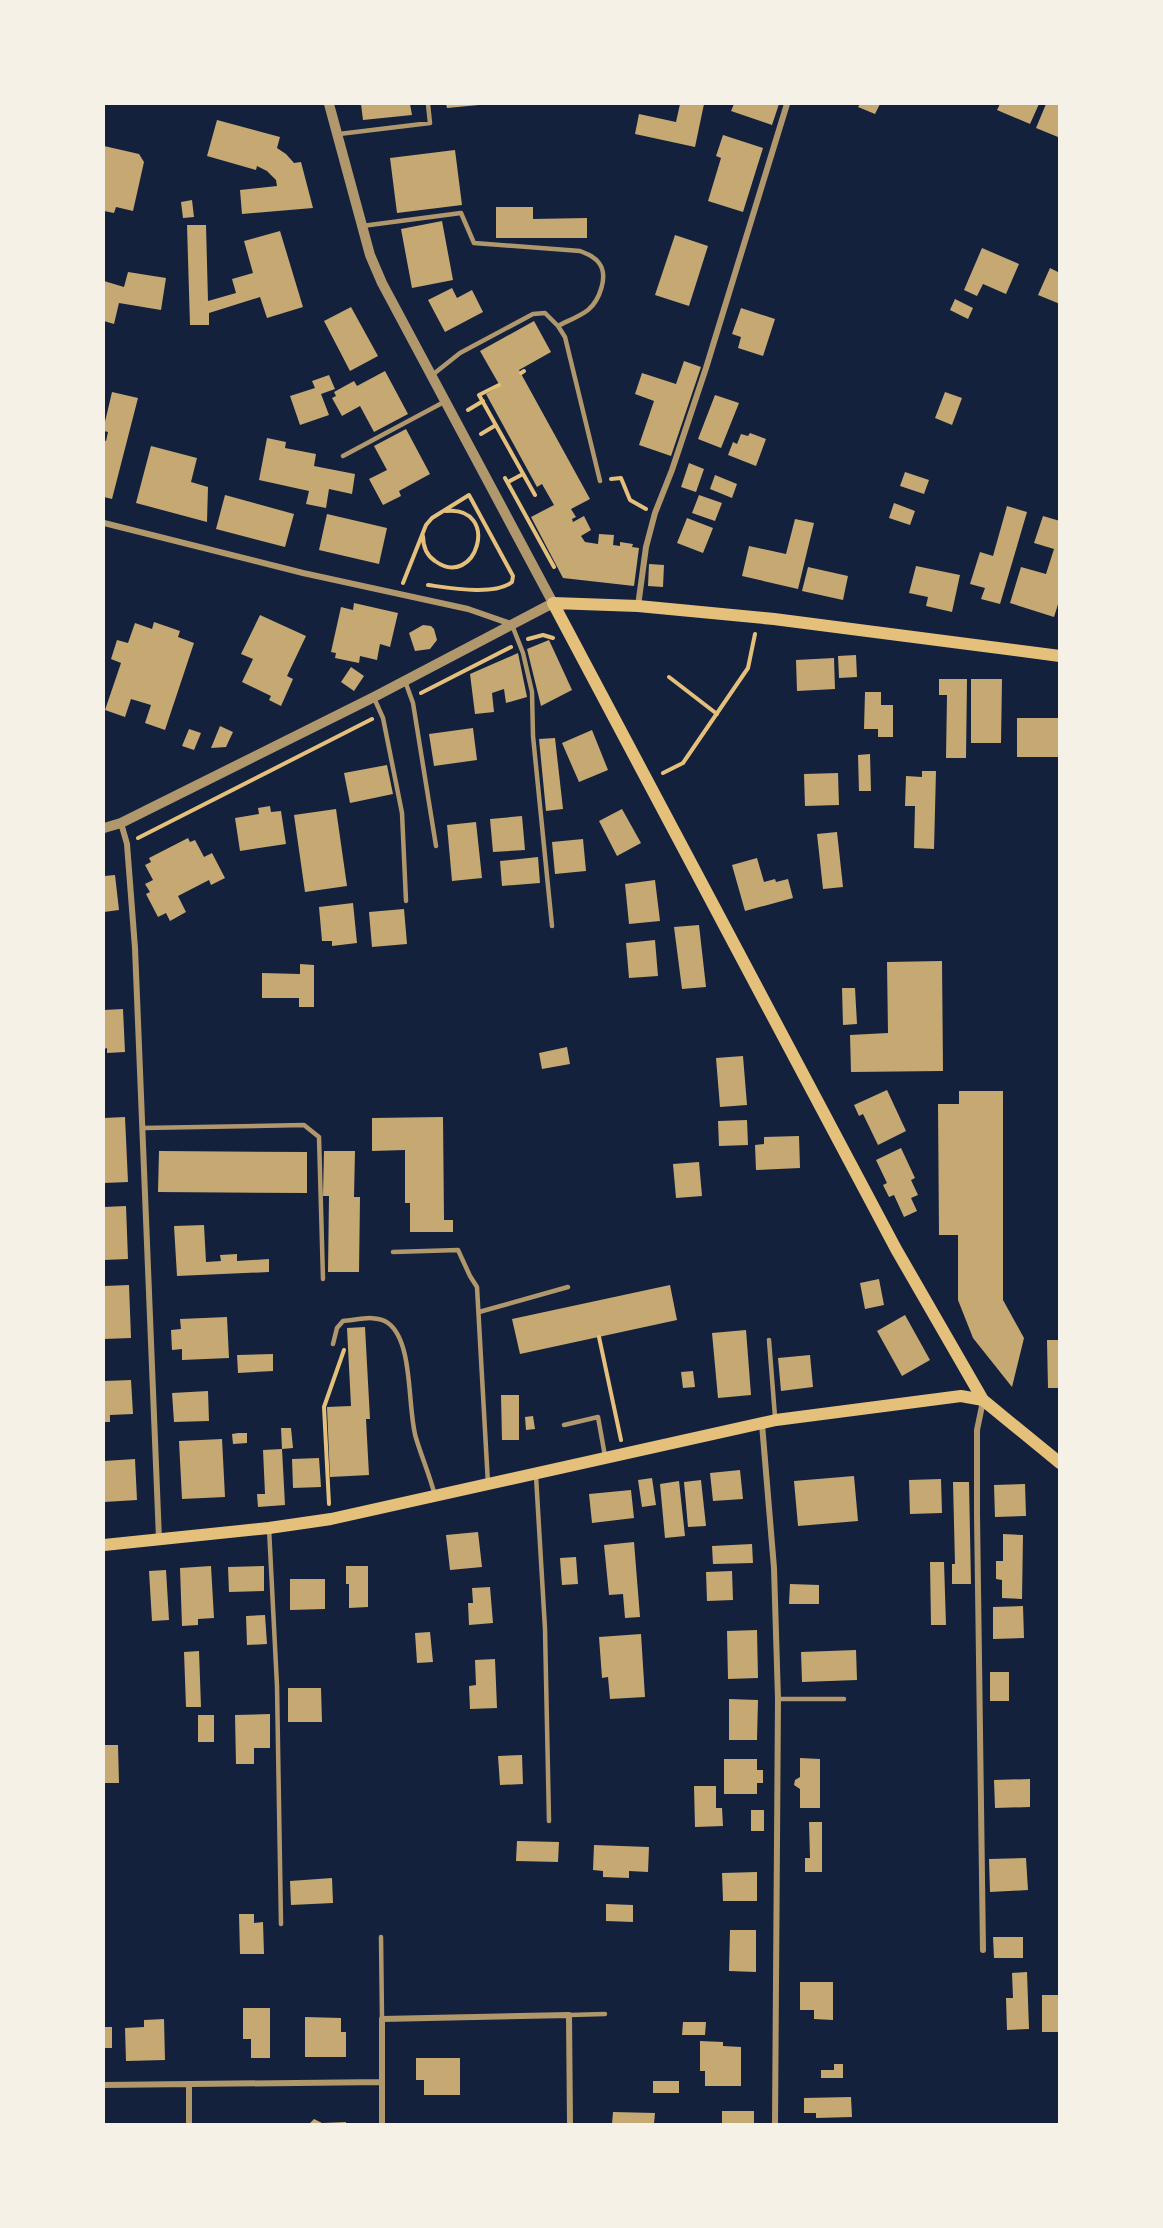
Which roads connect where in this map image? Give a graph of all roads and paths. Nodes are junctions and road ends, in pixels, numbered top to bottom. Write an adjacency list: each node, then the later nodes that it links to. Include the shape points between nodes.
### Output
1 (329, 104): 4 (street)
2 (428, 104): 4 (lane, via 430,123)
3 (787, 104): 20 (street, via 702,378)
4 (337, 134): 5 (street)
5 (362, 226): 6 (lane, via 461,213 474,243 580,251 594,257 602,266 599,295 588,310); 7 (street, via 382,283)
6 (558, 326): 7 (lane, via 546,313 533,314 460,353); 16 (lane, via 565,337)
7 (431, 376): 9 (street)
8 (499, 385): 10 (path, via 479,395)
9 (445, 401): 14 (lane); 25 (street)
10 (483, 401): 11 (path); 12 (path)
11 (468, 410)
12 (496, 425): 13 (path); 15 (path)
13 (481, 434)
14 (343, 456)
15 (523, 474): 17 (path); 18 (path)
16 (600, 481): 20 (path, via 621,478 630,501)
17 (508, 482)
18 (535, 495)
19 (439, 513): 22 (path); 22 (path, via 458,511 473,521 479,538 473,555 458,565 439,564 426,552); 24 (path, via 469,495 513,576 512,582 487,590)
20 (655, 513): 26 (street)
21 (104, 523): 27 (street, via 374,590 468,609)
22 (423, 533): 23 (path, via 403,582)
23 (413, 584)
24 (422, 585)
25 (553, 603): 26 (main road); 27 (street); 53 (main road, via 896,1249)
26 (638, 606): 30 (main road)
27 (512, 624): 29 (lane); 32 (street)
28 (753, 634): 36 (path, via 748,668)
29 (519, 643): 34 (path); 43 (lane, via 532,692)
30 (1059, 656)
31 (669, 677): 36 (path)
32 (405, 681): 33 (street); 34 (lane)
33 (374, 698): 35 (lane); 38 (street)
34 (412, 698): 41 (lane)
35 (381, 714): 40 (path); 42 (lane, via 402,813)
36 (717, 714): 37 (path, via 683,763)
37 (663, 773)
38 (121, 823): 39 (street); 40 (street)
39 (104, 828)
40 (127, 844): 44 (street)
41 (436, 846)
42 (406, 902)
43 (552, 926)
44 (143, 1128): 46 (lane, via 304,1125 319,1137); 65 (street)
45 (393, 1252): 48 (lane, via 458,1250 477,1287)
46 (323, 1280)
47 (568, 1287): 48 (lane)
48 (479, 1312): 61 (lane)
49 (343, 1321): 52 (lane); 62 (lane, via 378,1318 388,1323 399,1337 414,1428); 63 (path, via 344,1351 324,1407)
50 (599, 1337): 57 (path)
51 (769, 1341): 54 (lane)
52 (333, 1344)
53 (983, 1400): 54 (main road, via 961,1396); 59 (main road); 72 (street, via 977,1430)
54 (776, 1420): 55 (main road)
55 (762, 1423): 58 (main road); 68 (street, via 774,1568)
56 (564, 1425): 58 (lane, via 598,1417)
57 (621, 1440)
58 (606, 1459): 60 (main road)
59 (1059, 1463)
60 (536, 1473): 61 (main road); 69 (lane, via 545,1629)
61 (488, 1484): 62 (main road)
62 (435, 1496): 64 (main road)
63 (329, 1504)
64 (269, 1528): 65 (main road); 70 (lane)
65 (159, 1539): 66 (main road)
66 (104, 1545)
67 (843, 1699): 68 (lane)
68 (778, 1700): 82 (street)
69 (549, 1821)
70 (281, 1924)
71 (381, 1937): 75 (lane)
72 (983, 1950)
73 (569, 2014): 74 (lane); 75 (street); 81 (street)
74 (605, 2014)
75 (382, 2019): 76 (street)
76 (382, 2082): 77 (street); 80 (street)
77 (189, 2084): 78 (street); 79 (street)
78 (104, 2085)
79 (189, 2124)
80 (382, 2124)
81 (570, 2124)
82 (775, 2124)

